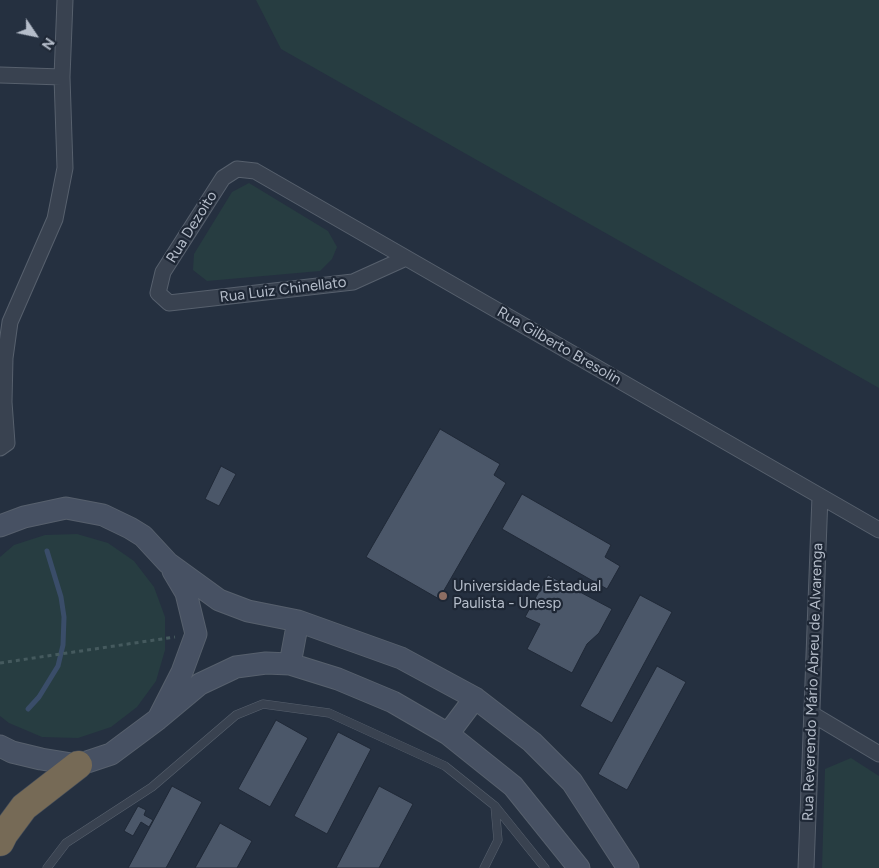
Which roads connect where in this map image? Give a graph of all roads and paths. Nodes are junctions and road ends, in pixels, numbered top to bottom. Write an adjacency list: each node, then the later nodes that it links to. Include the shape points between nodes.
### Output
1 (65, 0): 3 (street)
2 (0, 75): 3 (street)
3 (62, 76): 7 (street, via 65,168 55,220 10,322 4,384 8,443)
4 (237, 169): 5 (street, Rua Gilberto Bresolin, via 255,171); 6 (street, Rua Dezoito, via 223,178 163,272)
5 (406, 258): 6 (street, Rua Luiz Chinellato, via 353,282 169,303); 8 (street, Rua Gilberto Bresolin)
6 (158, 293)
7 (0, 448)
8 (820, 496): 10 (street, Rua Gilberto Bresolin); 17 (street, Rua Reverendo Mário Abreu de Alvarenga)
9 (0, 526): 11 (main road, via 66,508 103,515 143,536)
10 (879, 530)
11 (168, 563): 12 (main road, via 219,600 248,611); 13 (main road, via 186,593)
12 (298, 621): 15 (main road); 16 (main road, via 401,658)
13 (196, 634): 14 (path); 18 (main road, via 182,672)
14 (0, 663)
15 (290, 664): 18 (main road, via 236,667 200,684); 19 (main road, via 338,679 393,702)
16 (475, 698): 19 (main road); 29 (main road, via 532,742 572,782)
17 (812, 714): 21 (street); 30 (street, Rua Reverendo Mário Abreu de Alvarenga)
18 (158, 719): 22 (main road, via 111,754)
19 (448, 734): 28 (main road, via 513,786)
20 (0, 746): 22 (main road, via 40,759)
21 (879, 754)
22 (78, 765): 24 (highway, via 24,807)
23 (495, 806): 25 (lane, via 445,766 329,713 262,704 236,715 152,786 66,843); 26 (lane, via 498,840); 27 (lane)
24 (0, 842)
25 (47, 868)
26 (484, 868)
27 (544, 868)
28 (579, 868)
29 (628, 868)
30 (806, 868)

